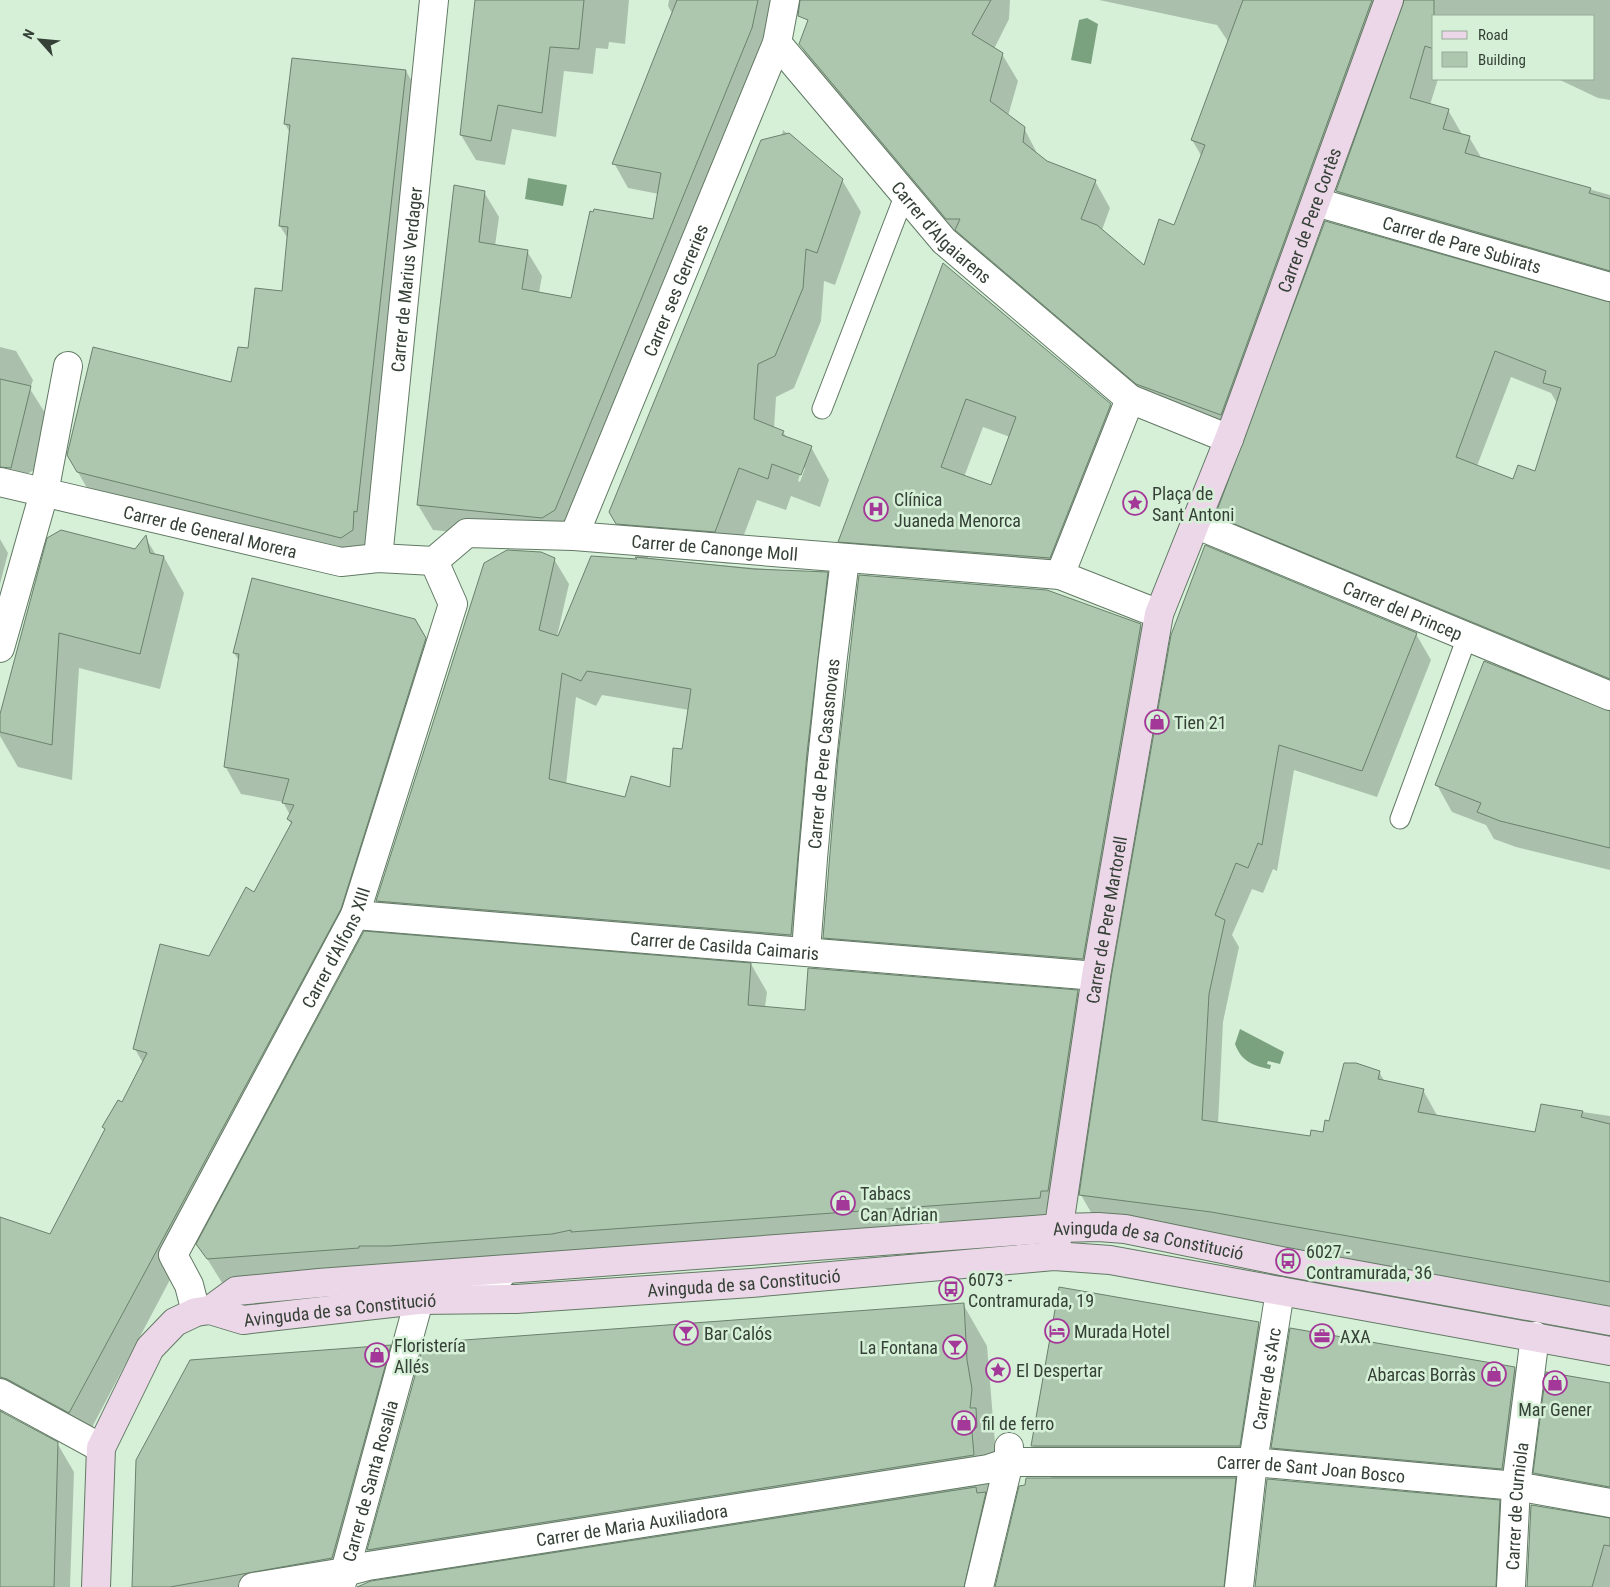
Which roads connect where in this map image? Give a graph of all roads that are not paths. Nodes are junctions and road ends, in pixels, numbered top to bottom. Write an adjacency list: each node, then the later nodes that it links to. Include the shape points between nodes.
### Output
1 (419, 0): 4 (street)
2 (784, 0): 5 (street, Carrer ses Gerreries)
3 (1389, 0): 7 (street, Carrer de Pere Cortès)
4 (433, 12): 17 (street, Carrer de Marius Verdager)
5 (777, 43): 6 (street, Carrer d'Algaiarens); 16 (street, Carrer ses Gerreries)
6 (905, 194): 10 (street, Carrer d'Algaiarens, via 944,241); 11 (lane)
7 (1316, 202): 8 (street, Carrer de Pare Subirats); 12 (street, Carrer de Pere Cortès)
8 (1610, 286)
9 (68, 366): 14 (street)
10 (1130, 399): 12 (street); 20 (street)
11 (822, 410)
12 (1229, 439): 15 (street)
13 (0, 482): 14 (street, Carrer de General Morera)
14 (44, 492): 17 (street, Carrer de General Morera, via 341,562); 23 (street)
15 (1194, 524): 21 (street); 22 (street, Carrer del Princep)
16 (574, 536): 18 (street, Carrer de Canonge Moll); 19 (street, Carrer de Canonge Moll, via 467,533)
17 (378, 558): 19 (street)
18 (845, 559): 20 (street, Carrer de Canonge Moll); 27 (street, Carrer de Pere Casasnovas, via 816,810)
19 (434, 561): 26 (street, Carrer d'Alfons XIII, via 452,604)
20 (1060, 575): 21 (street)
21 (1159, 614): 28 (street, Carrer de Pere Martorell)
22 (1467, 637): 24 (street, Carrer del Princep); 25 (lane)
23 (0, 648)
24 (1610, 696)
25 (1400, 820)
26 (355, 915): 27 (street, Carrer de Casilda Caimaris); 36 (street, Carrer d'Alfons XIII, via 172,1255)
27 (806, 951): 28 (street, Carrer de Casilda Caimaris)
28 (1096, 976): 29 (street, Carrer de Pere Martorell)
29 (1059, 1228): 30 (street, Avinguda de sa Constitució, via 1125,1229); 31 (street, Carrer de Pere Martorell); 32 (street, Avinguda de sa Constitució)
30 (1286, 1262): 33 (street); 35 (street, Avinguda de sa Constitució)
31 (1054, 1264): 33 (street, Avinguda de sa Constitució, via 1110,1260); 34 (street, Avinguda de sa Constitució, via 516,1299)
32 (505, 1270): 34 (street, via 486,1291 421,1292); 36 (street, Avinguda de sa Constitució, via 236,1292)
33 (1280, 1291): 38 (street, Avinguda de sa Constitució); 43 (street, Carrer de s'Arc)
34 (418, 1300): 36 (street, Avinguda de sa Constitució, via 243,1320); 46 (street, Carrer de Santa Rosalia)
35 (1539, 1309): 37 (street, Avinguda de sa Constitució); 38 (street)
36 (203, 1311): 41 (street, via 175,1322 150,1348)
37 (1610, 1321)
38 (1535, 1336): 39 (street, Avinguda de sa Constitució); 44 (street, Carrer de Curniola)
39 (1610, 1351)
40 (0, 1393): 41 (street)
41 (101, 1448): 47 (street)
42 (1009, 1455): 43 (street, Carrer de Sant Joan Bosco); 46 (street, Carrer de Maria Auxiliadora, via 988,1469 368,1566); 49 (street)
43 (1254, 1462): 44 (street, Carrer de Sant Joan Bosco); 50 (street, Carrer de s'Arc)
44 (1516, 1486): 45 (street, Carrer de Sant Joan Bosco); 51 (street, Carrer de Curniola)
45 (1610, 1503)
46 (343, 1580): 48 (street, Carrer de Maria Auxiliadora)
47 (96, 1587)
48 (252, 1587)
49 (979, 1587)
50 (1239, 1587)
51 (1511, 1587)

